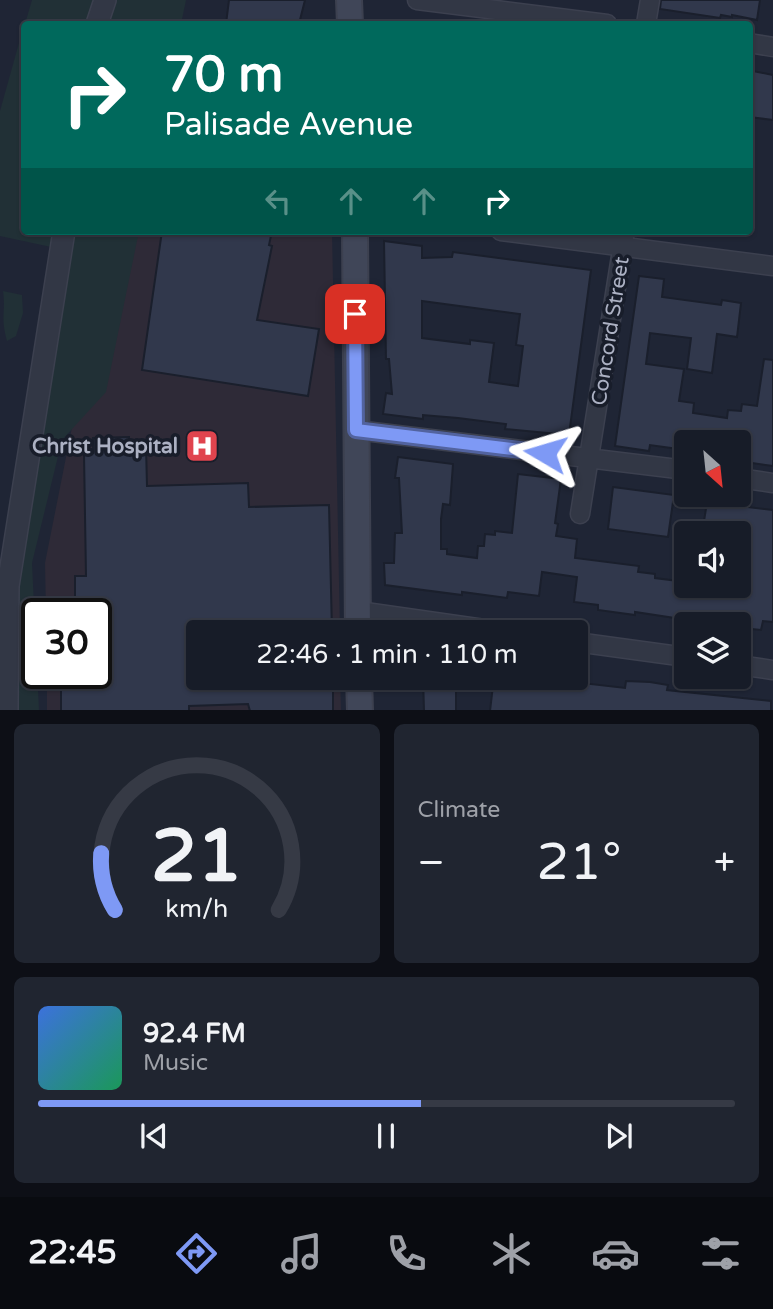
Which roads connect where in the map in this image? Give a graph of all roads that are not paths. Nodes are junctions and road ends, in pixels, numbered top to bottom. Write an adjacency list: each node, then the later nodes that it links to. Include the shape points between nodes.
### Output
1 (106, 0): 5 (street)
2 (349, 0): 6 (main road)
3 (417, 0): 7 (street)
4 (650, 0): 8 (street)
5 (98, 21)
6 (350, 21)
7 (583, 21)
8 (646, 21)
9 (753, 44): 10 (street)
10 (773, 47)
11 (63, 235): 28 (street, via 8,586)
12 (355, 235): 16 (main road)
13 (572, 235): 14 (street)
14 (625, 238): 15 (street); 17 (street, Concord Street)
15 (773, 266)
16 (356, 430): 17 (street); 22 (main road)
17 (589, 458): 18 (street); 21 (street, Concord Street)
18 (674, 469)
19 (751, 480): 20 (street)
20 (773, 483)
21 (580, 514)
22 (358, 620)
23 (588, 644): 24 (street)
24 (674, 655)
25 (751, 667): 26 (street)
26 (773, 670)
27 (359, 690): 29 (main road)
28 (7, 710)
29 (360, 710)

